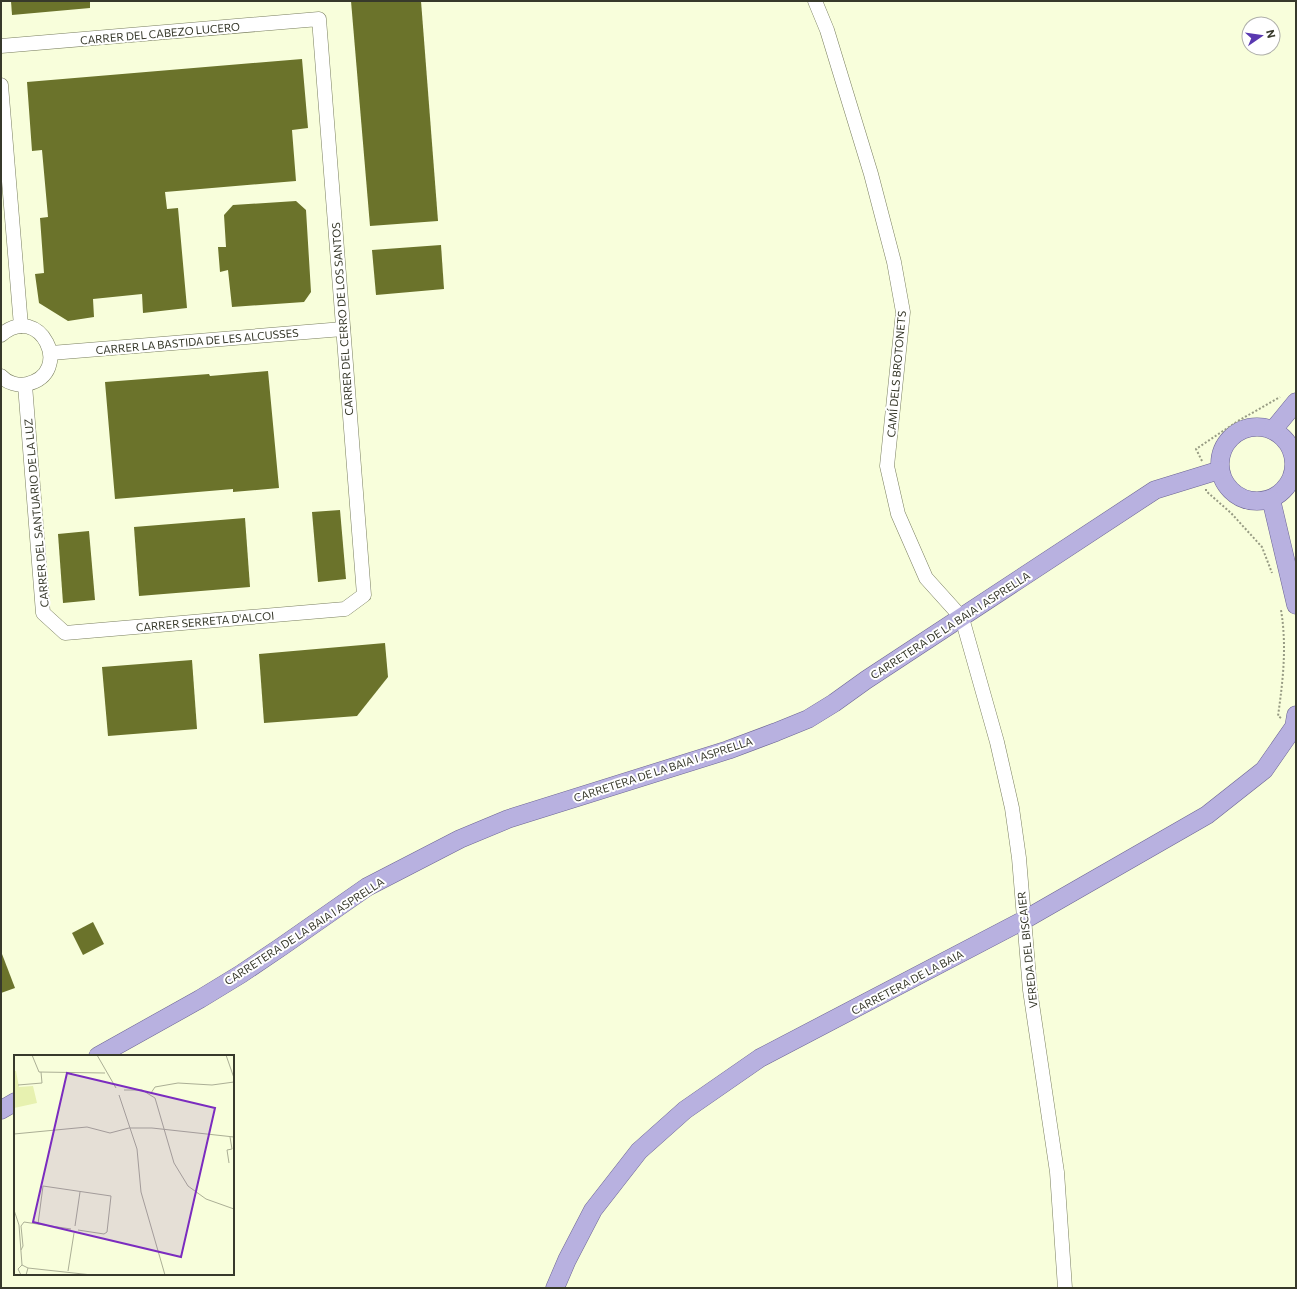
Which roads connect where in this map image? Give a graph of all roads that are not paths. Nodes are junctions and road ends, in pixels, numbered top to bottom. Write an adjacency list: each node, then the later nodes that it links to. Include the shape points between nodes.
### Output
1 (816, 1): 17 (street, CAMÍ DELS BROTONETS, via 871,174 894,262 903,312 887,466 898,514 926,578)
2 (319, 20): 3 (street, CARRER DEL CABEZO LUCERO); 6 (street, CARRER DEL CERRO DE LOS SANTOS)
3 (1, 46)
4 (1, 85): 5 (street)
5 (20, 326): 7 (street); 8 (street, via 28,326 35,330 46,340)
6 (343, 329): 8 (street, CARRER LA BASTIDA DE LES ALCUSSES); 16 (street, CARRER DEL CERRO DE LOS SANTOS, via 364,595)
7 (1, 335)
8 (51, 353): 10 (street, via 45,373 36,381)
9 (1, 376): 10 (street, via 14,384)
10 (25, 385): 18 (street, CARRER DEL SANTUARIO DE LA LUZ, via 43,612)
11 (1289, 399): 12 (main road)
12 (1273, 430): 13 (main road, via 1260,426 1249,427 1236,433 1222,450 1220,462); 14 (main road, via 1290,445 1295,467 1288,486)
13 (1210, 479): 14 (main road, via 1225,483 1232,492 1242,498 1252,501); 17 (main road, CARRETERA DE LA BAIA I ASPRELLA, via 1155,490)
14 (1271, 499): 15 (main road)
15 (1288, 605)
16 (345, 609): 18 (street, CARRER SERRETA D'ALCOI)
17 (962, 618): 20 (street, VEREDA DEL BISCAIER, via 995,735 1012,808); 21 (main road, CARRETERA DE LA BAIA I ASPRELLA, via 808,719 728,750 508,819 447,845 367,887 241,974)
18 (65, 633)
19 (1295, 723): 20 (main road, CARRETERA DE LA BAIA, via 1264,770 1207,815)
20 (1024, 920): 24 (main road, CARRETERA DE LA BAIA, via 760,1058 685,1110 639,1151 593,1210); 25 (street, VEREDA DEL BISCAIER, via 1030,990 1057,1172)
21 (100, 1055)
22 (14, 1103): 23 (main road)
23 (1, 1110)
24 (555, 1288)
25 (1065, 1288)

